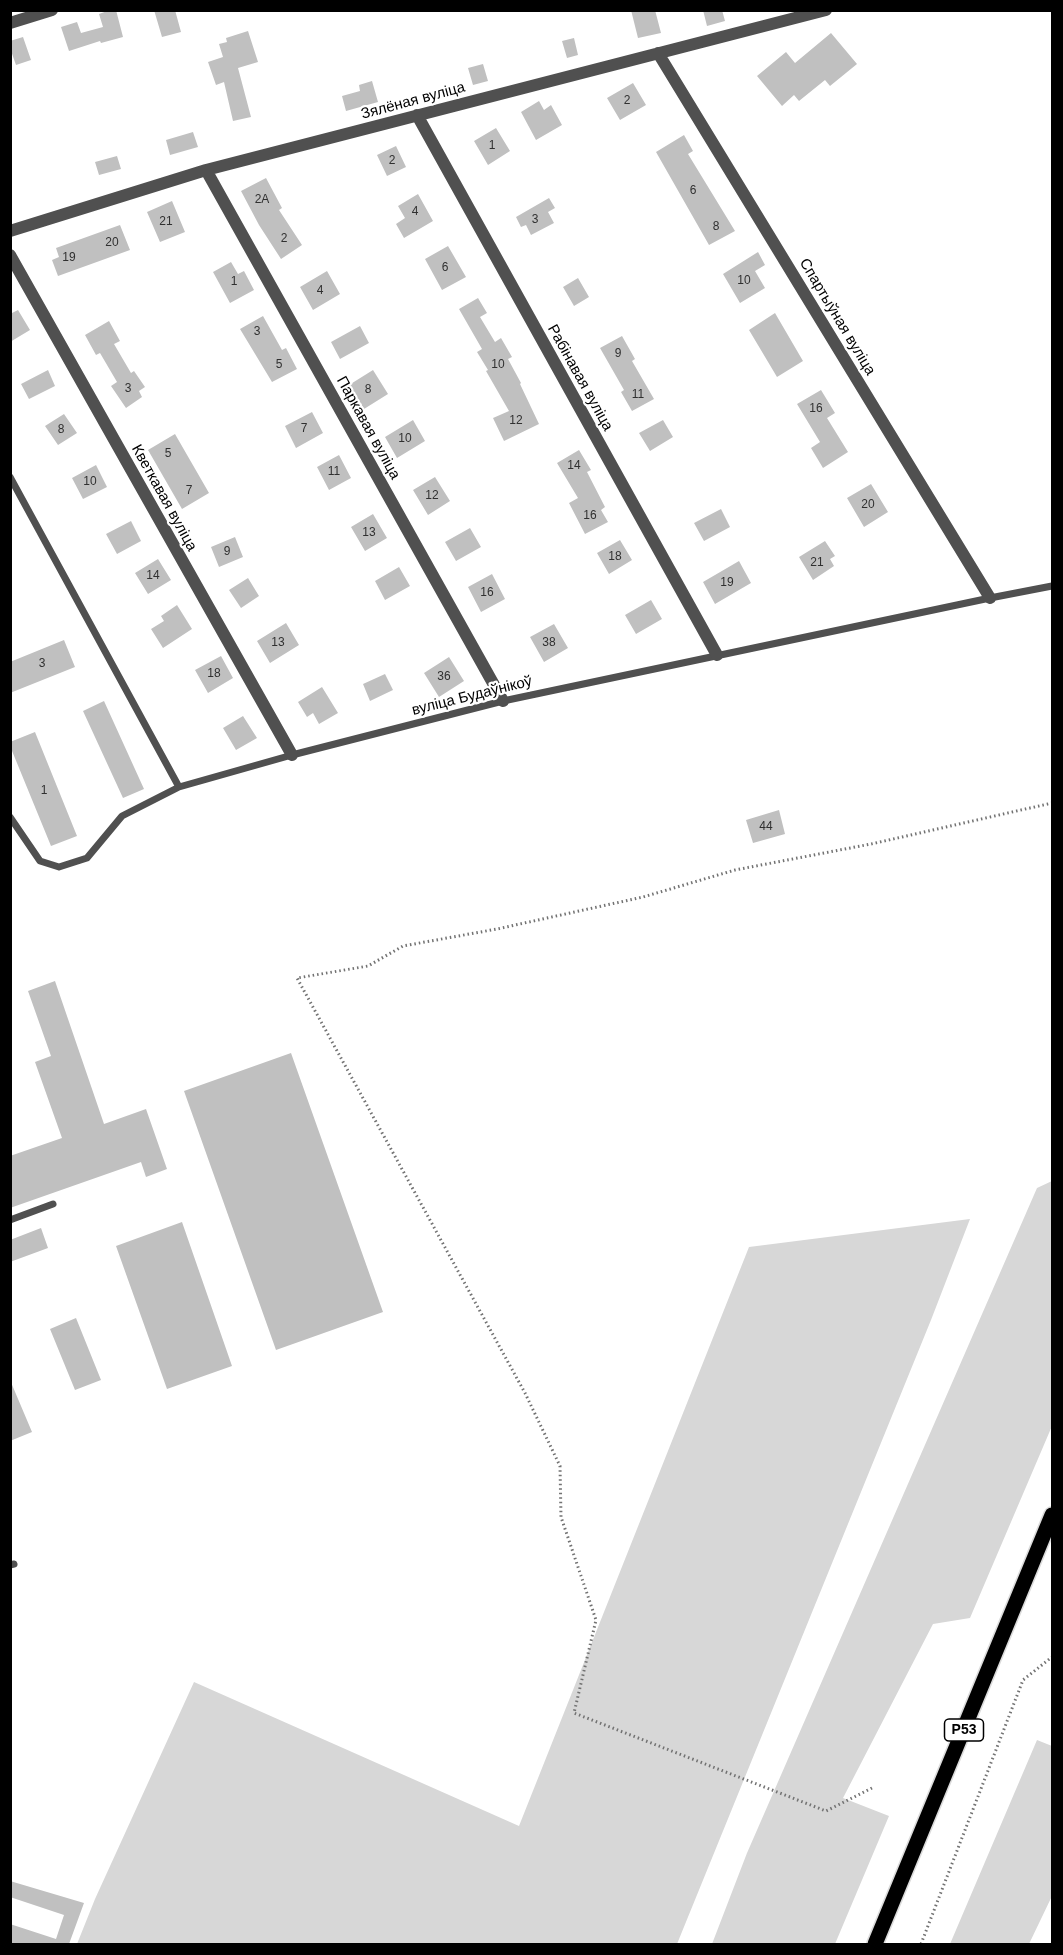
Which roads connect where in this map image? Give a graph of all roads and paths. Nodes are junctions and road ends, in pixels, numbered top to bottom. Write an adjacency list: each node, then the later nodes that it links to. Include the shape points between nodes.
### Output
1 (52, 10): 3 (street)
2 (825, 10): 4 (street, Зялёная вуліца)
3 (10, 23)
4 (658, 53): 5 (street, Зялёная вуліца); 11 (street, Спартыўная вуліца)
5 (417, 115): 6 (street, Зялёная вуліца); 12 (street, Рабінавая вуліца)
6 (206, 170): 7 (street, Зялёная вуліца); 13 (street, Паркавая вуліца)
7 (10, 231)
8 (10, 255): 14 (street, Кветкавая вуліца)
9 (10, 477): 15 (lane)
10 (1053, 586): 11 (lane, вуліца Будаўнікоў)
11 (990, 598): 12 (lane, вуліца Будаўнікоў)
12 (717, 655): 13 (lane, вуліца Будаўнікоў)
13 (503, 701): 14 (lane, вуліца Будаўнікоў)
14 (292, 755): 15 (lane, вуліца Будаўнікоў)
15 (179, 787): 17 (lane, вуліца Будаўнікоў, via 122,816 87,858 59,867 40,861)
16 (1053, 803): 22 (path, via 735,870 643,897 403,945 368,966 297,978 525,1393 560,1466 561,1517 596,1620 574,1713 826,1811)
17 (10, 817)
18 (53, 1204): 19 (lane)
19 (10, 1220)
20 (1053, 1515): 23 (main road, Р53)
21 (1053, 1657): 24 (path, via 1023,1680)
22 (872, 1788)
23 (875, 1944)
24 (921, 1944)

